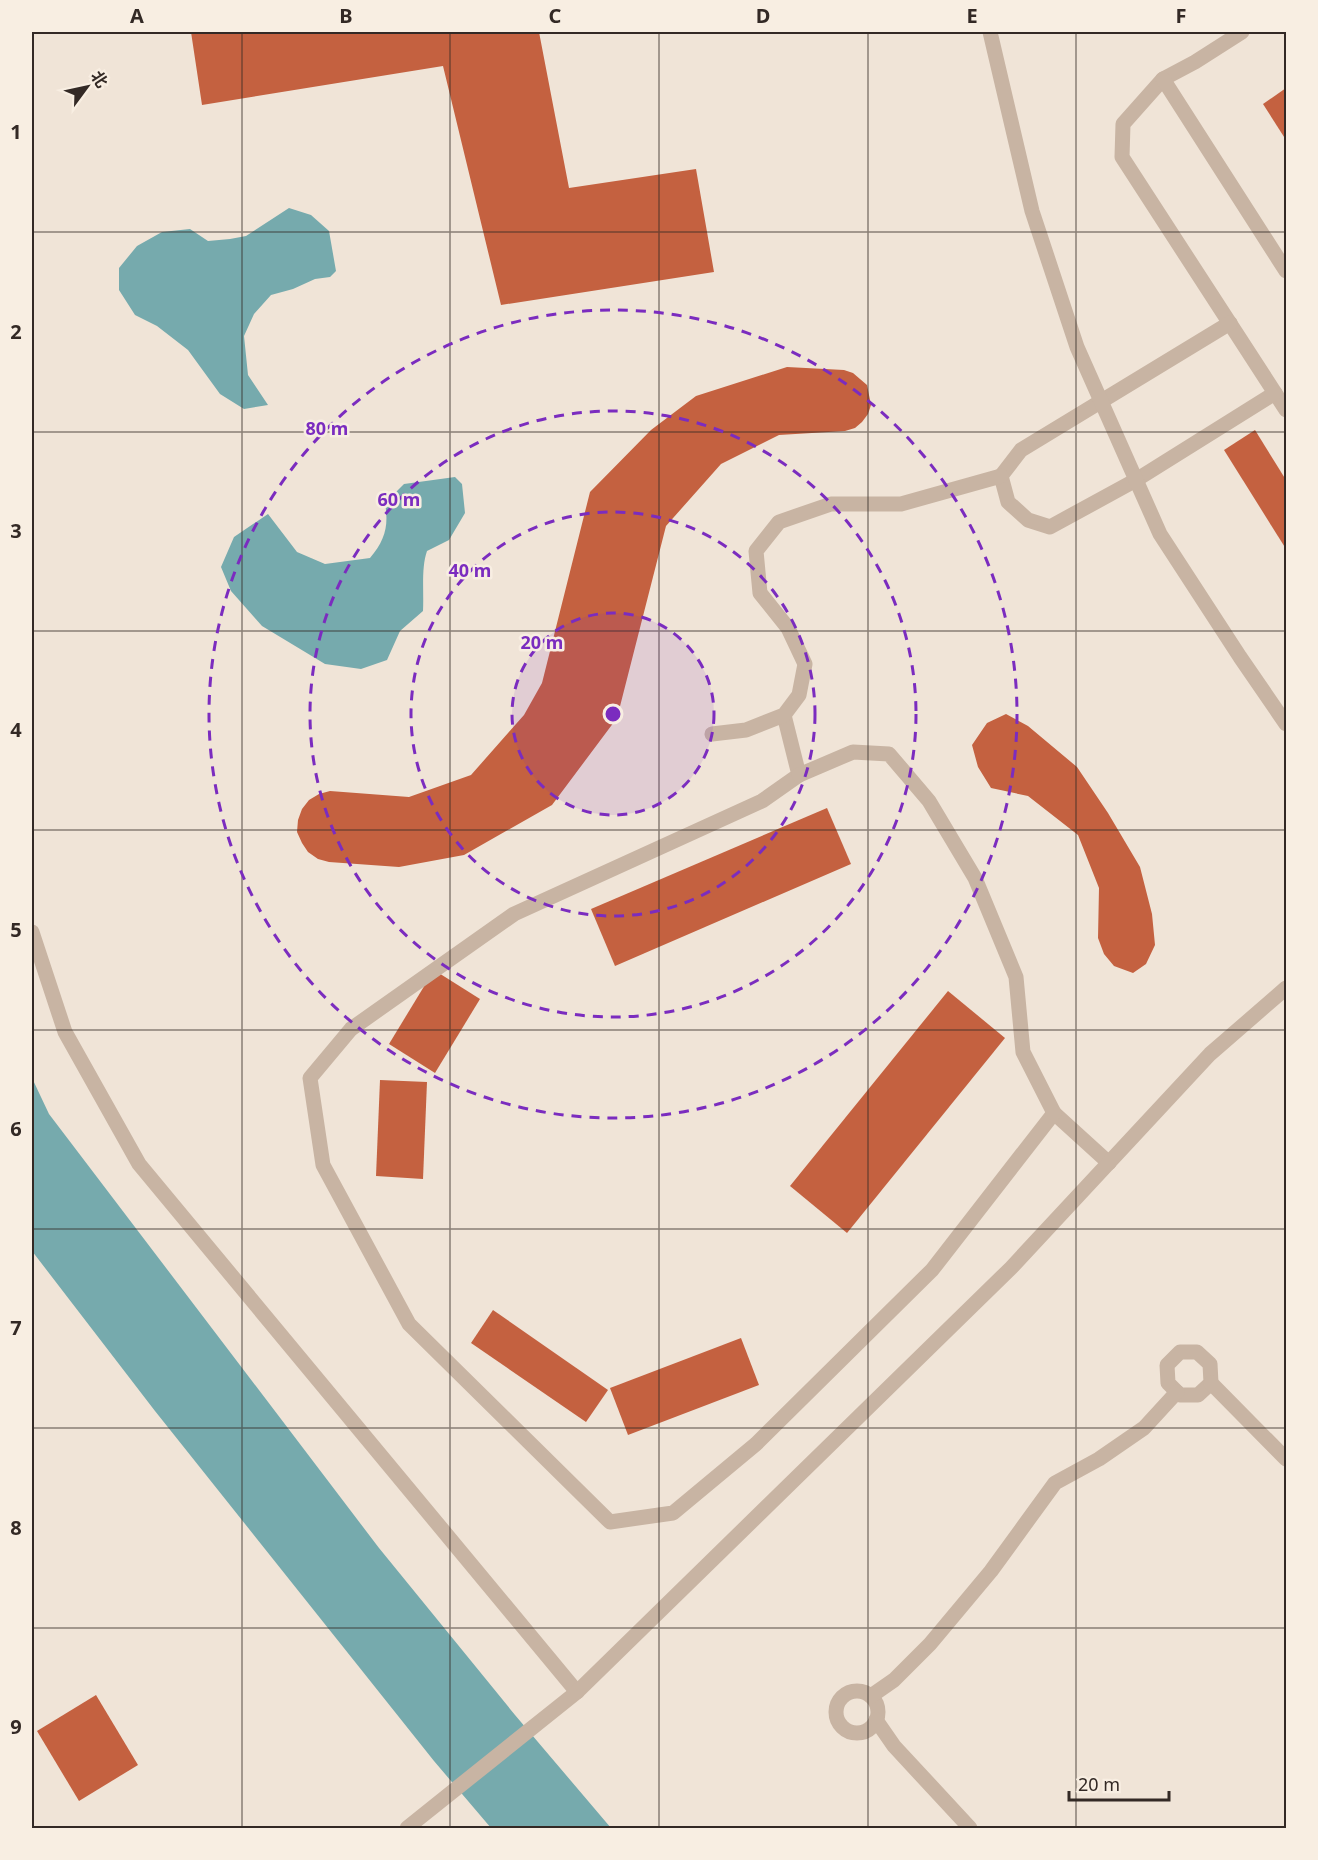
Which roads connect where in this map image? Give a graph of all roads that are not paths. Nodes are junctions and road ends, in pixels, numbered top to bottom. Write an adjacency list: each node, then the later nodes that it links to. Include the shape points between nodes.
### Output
1 (990, 32): 7 (street, via 1032,211 1077,346)
2 (1242, 32): 3 (street)
3 (1163, 79): 4 (street); 5 (street, via 1123,124 1122,157)
4 (1287, 271)
5 (1230, 323): 6 (street); 7 (street)
6 (1275, 393): 8 (street); 10 (street)
7 (1101, 401): 9 (street, via 1021,450); 10 (street)
8 (1287, 410)
9 (1001, 476): 10 (street, via 1008,502 1028,520 1050,527); 11 (street, via 901,504 831,504 779,522 756,551 760,593 788,627 805,664 799,695)
10 (1136, 480): 12 (street, via 1160,534)
11 (784, 715): 13 (street, via 746,730); 14 (street)
12 (1287, 724)
13 (712, 734)
14 (799, 775): 17 (street, via 853,752 889,754 929,801 975,878 1016,977 1023,1052); 17 (street, via 762,801 514,914 351,1029 310,1078 323,1165 409,1324 610,1522 673,1513 756,1444 932,1270)
15 (32, 932): 22 (street, via 65,1032 139,1164)
16 (1287, 988): 18 (street, via 1210,1054)
17 (1054, 1113): 18 (street)
18 (1109, 1162): 22 (street, via 1011,1268)
19 (1210, 1383): 20 (street, via 1198,1395); 20 (street, via 1210,1364 1197,1352 1180,1352 1167,1365 1167,1383); 21 (street)
20 (1177, 1392): 23 (street, via 1144,1428 1054,1483 991,1571 930,1644 894,1680)
21 (1287, 1459)
22 (577, 1692): 25 (street)
23 (870, 1696): 24 (street, via 877,1707); 24 (street, via 859,1691 846,1693 837,1704 836,1716 843,1728 855,1733 868,1730)
24 (876, 1720): 26 (street, via 894,1746)
25 (407, 1828)
26 (970, 1828)

